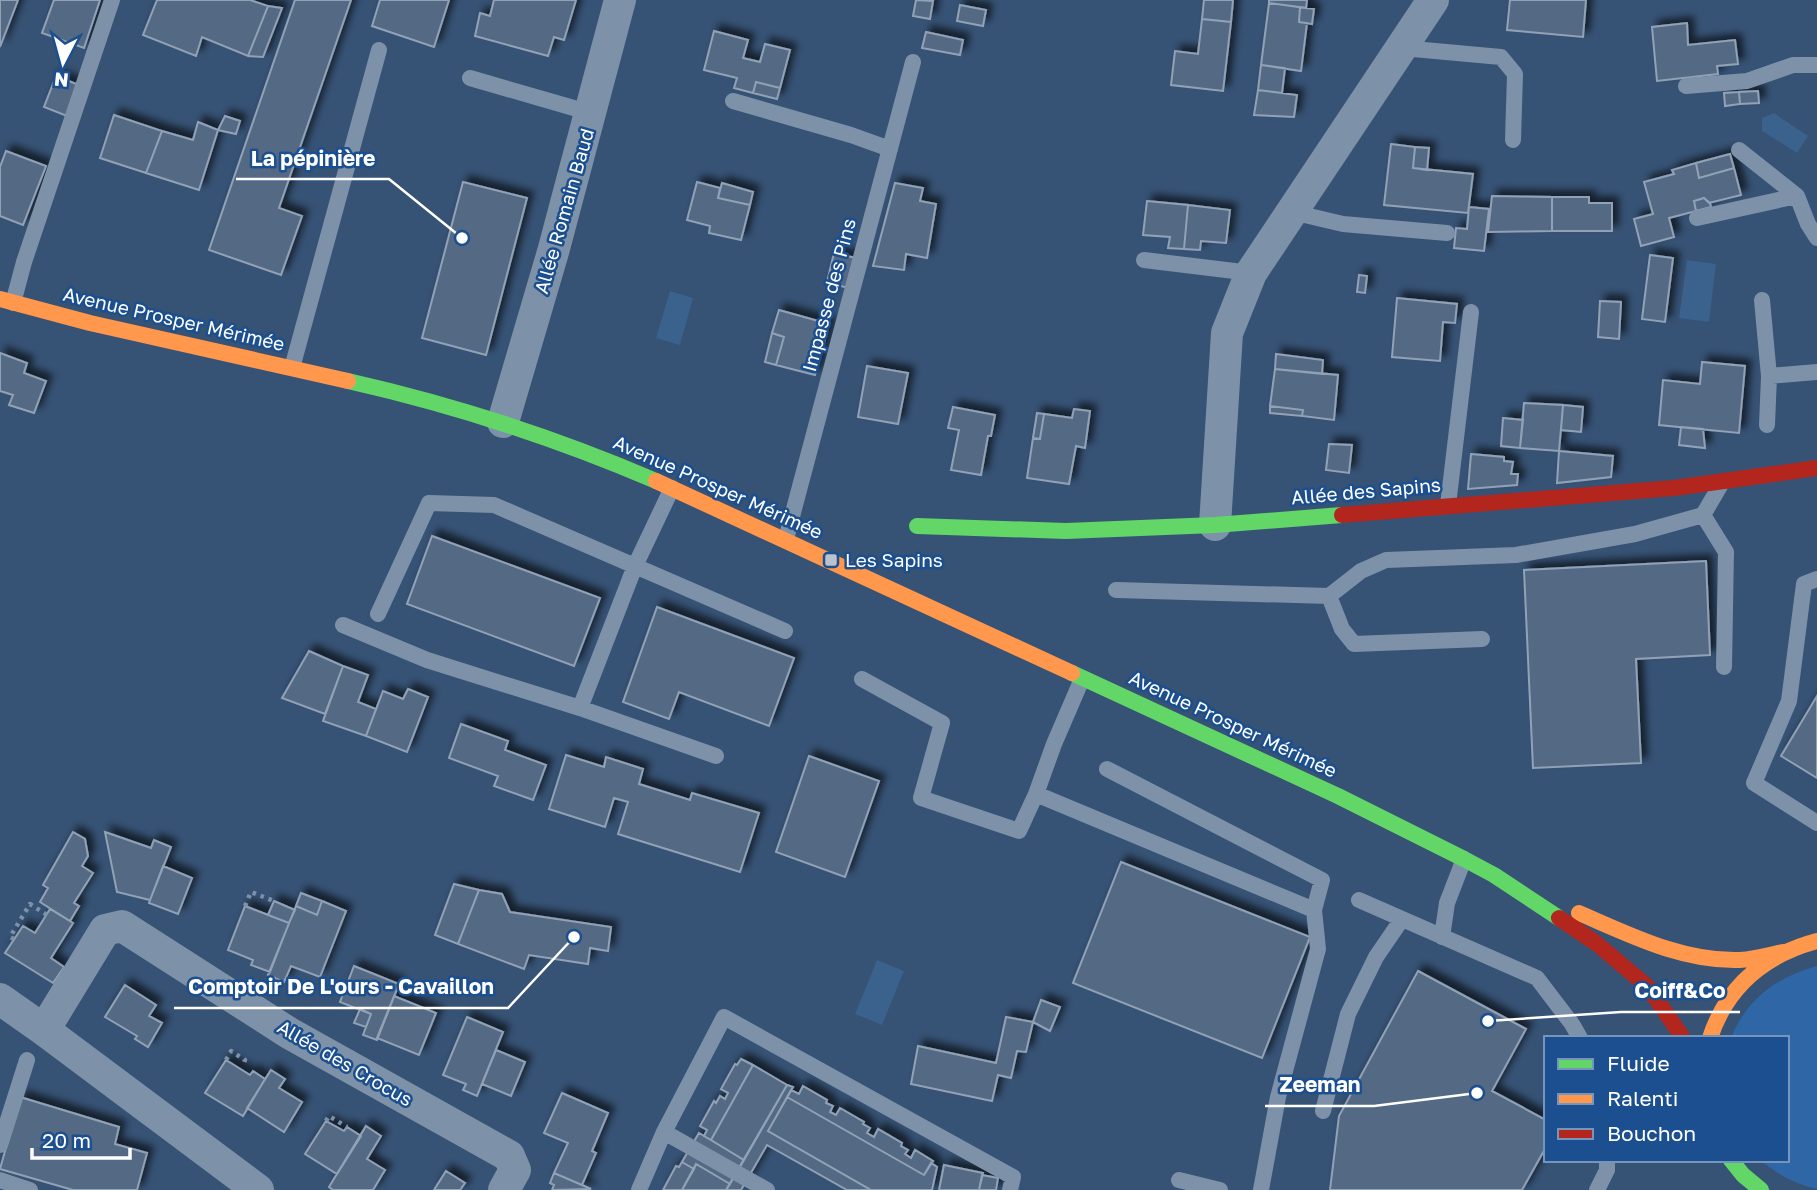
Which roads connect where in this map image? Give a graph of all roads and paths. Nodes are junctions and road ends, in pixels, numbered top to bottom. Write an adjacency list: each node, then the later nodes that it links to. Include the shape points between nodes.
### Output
1 (112, 0): 23 (lane)
2 (620, 0): 11 (street, Allée Romain Baud)
3 (1433, 0): 4 (street)
4 (1402, 48): 12 (lane, via 1500,57 1515,74); 16 (street)
5 (379, 50): 25 (lane)
6 (913, 62): 13 (lane, Impasse des Pins)
7 (1817, 65): 9 (lane, via 1793,65 1747,81)
8 (470, 78): 11 (lane)
9 (1686, 86)
10 (733, 101): 13 (lane)
11 (591, 113): 28 (street, Allée Romain Baud)
12 (1513, 140)
13 (890, 149): 37 (lane, Impasse des Pins)
14 (1739, 150): 15 (lane)
15 (1797, 196): 17 (lane); 19 (lane)
16 (1292, 212): 18 (lane, via 1343,224); 21 (street)
17 (1697, 218)
18 (1447, 233)
19 (1817, 238)
20 (1144, 260): 21 (lane)
21 (1251, 273): 35 (street, via 1227,333)
22 (1762, 300): 27 (lane)
23 (7, 301): 25 (main road, Avenue Prosper Mérimée)
24 (1471, 312): 33 (lane)
25 (292, 368): 28 (main road, Avenue Prosper Mérimée)
26 (1817, 372): 27 (lane)
27 (1769, 376): 29 (lane)
28 (503, 422): 32 (main road, Avenue Prosper Mérimée)
29 (1766, 425)
30 (1817, 468): 31 (main road, Allée des Sapins)
31 (1723, 481): 33 (main road, Allée des Sapins); 34 (lane)
32 (672, 488): 37 (main road, Avenue Prosper Mérimée); 38 (lane)
33 (1448, 505): 35 (main road, Allée des Sapins)
34 (1703, 515): 41 (lane, via 1635,534 1516,555 1385,560 1361,571); 46 (lane, via 1726,552)
35 (1215, 524): 36 (main road, Allée des Sapins, via 1066,531)
36 (917, 526)
37 (786, 539): 48 (main road, Avenue Prosper Mérimée)
38 (635, 566): 42 (lane, via 494,505 429,503); 44 (lane); 49 (lane)
39 (1817, 579): 53 (lane, via 1804,584 1789,701 1754,783)
40 (1116, 590): 41 (lane)
41 (1329, 596): 45 (lane, via 1342,629 1354,643)
42 (378, 614)
43 (343, 625): 49 (lane, via 428,660)
44 (785, 631)
45 (1482, 639)
46 (1724, 667)
47 (862, 679): 52 (lane, via 942,723 921,797 1019,831)
48 (1082, 679): 52 (lane); 54 (main road, Avenue Prosper Mérimée)
49 (580, 708): 50 (lane)
50 (716, 757)
51 (1107, 769): 59 (lane, via 1322,880)
52 (1036, 794): 59 (lane)
53 (1817, 823)
54 (1464, 859): 55 (main road, Avenue Prosper Mérimée); 62 (lane, via 1447,903)
55 (1494, 875): 65 (main road, Avenue Prosper Mérimée, via 1667,950 1742,960); 69 (main road, Avenue Prosper Mérimée, via 1596,943 1648,987)
56 (1359, 900): 61 (lane)
57 (274, 901): 58 (path, via 251,892)
58 (245, 906)
59 (1314, 909): 90 (lane, via 1318,948 1278,1097)
60 (47, 915): 63 (path, via 30,904 10,937)
61 (1402, 919): 62 (lane); 74 (lane, via 1376,957 1348,1014)
62 (1442, 937): 68 (lane, via 1537,978)
63 (14, 939)
64 (1817, 941): 65 (main road)
65 (1783, 952): 70 (main road, via 1740,984)
66 (0, 999): 67 (street)
67 (44, 1030): 84 (street); 85 (street, Allée des Crocus, via 105,930 122,926 289,1033 509,1156 515,1170)
68 (1579, 1036)
69 (1682, 1036)
70 (1711, 1036)
71 (27, 1060): 78 (lane)
72 (226, 1060): 73 (path, via 231,1051 245,1060)
73 (243, 1065)
74 (1323, 1111)
75 (326, 1121): 76 (path, via 329,1116)
76 (346, 1126)
77 (664, 1132): 86 (lane); 87 (lane); 88 (lane, via 724,1017 1013,1177)
78 (0, 1145)
79 (1607, 1162): 91 (lane)
80 (1727, 1164): 92 (main road)
81 (0, 1180): 83 (lane)
82 (1179, 1180): 89 (lane)
83 (30, 1190)
84 (258, 1190)
85 (504, 1190)
86 (639, 1190)
87 (768, 1190)
88 (1010, 1190)
89 (1220, 1190)
90 (1261, 1190)
91 (1597, 1190)
92 (1761, 1190)

